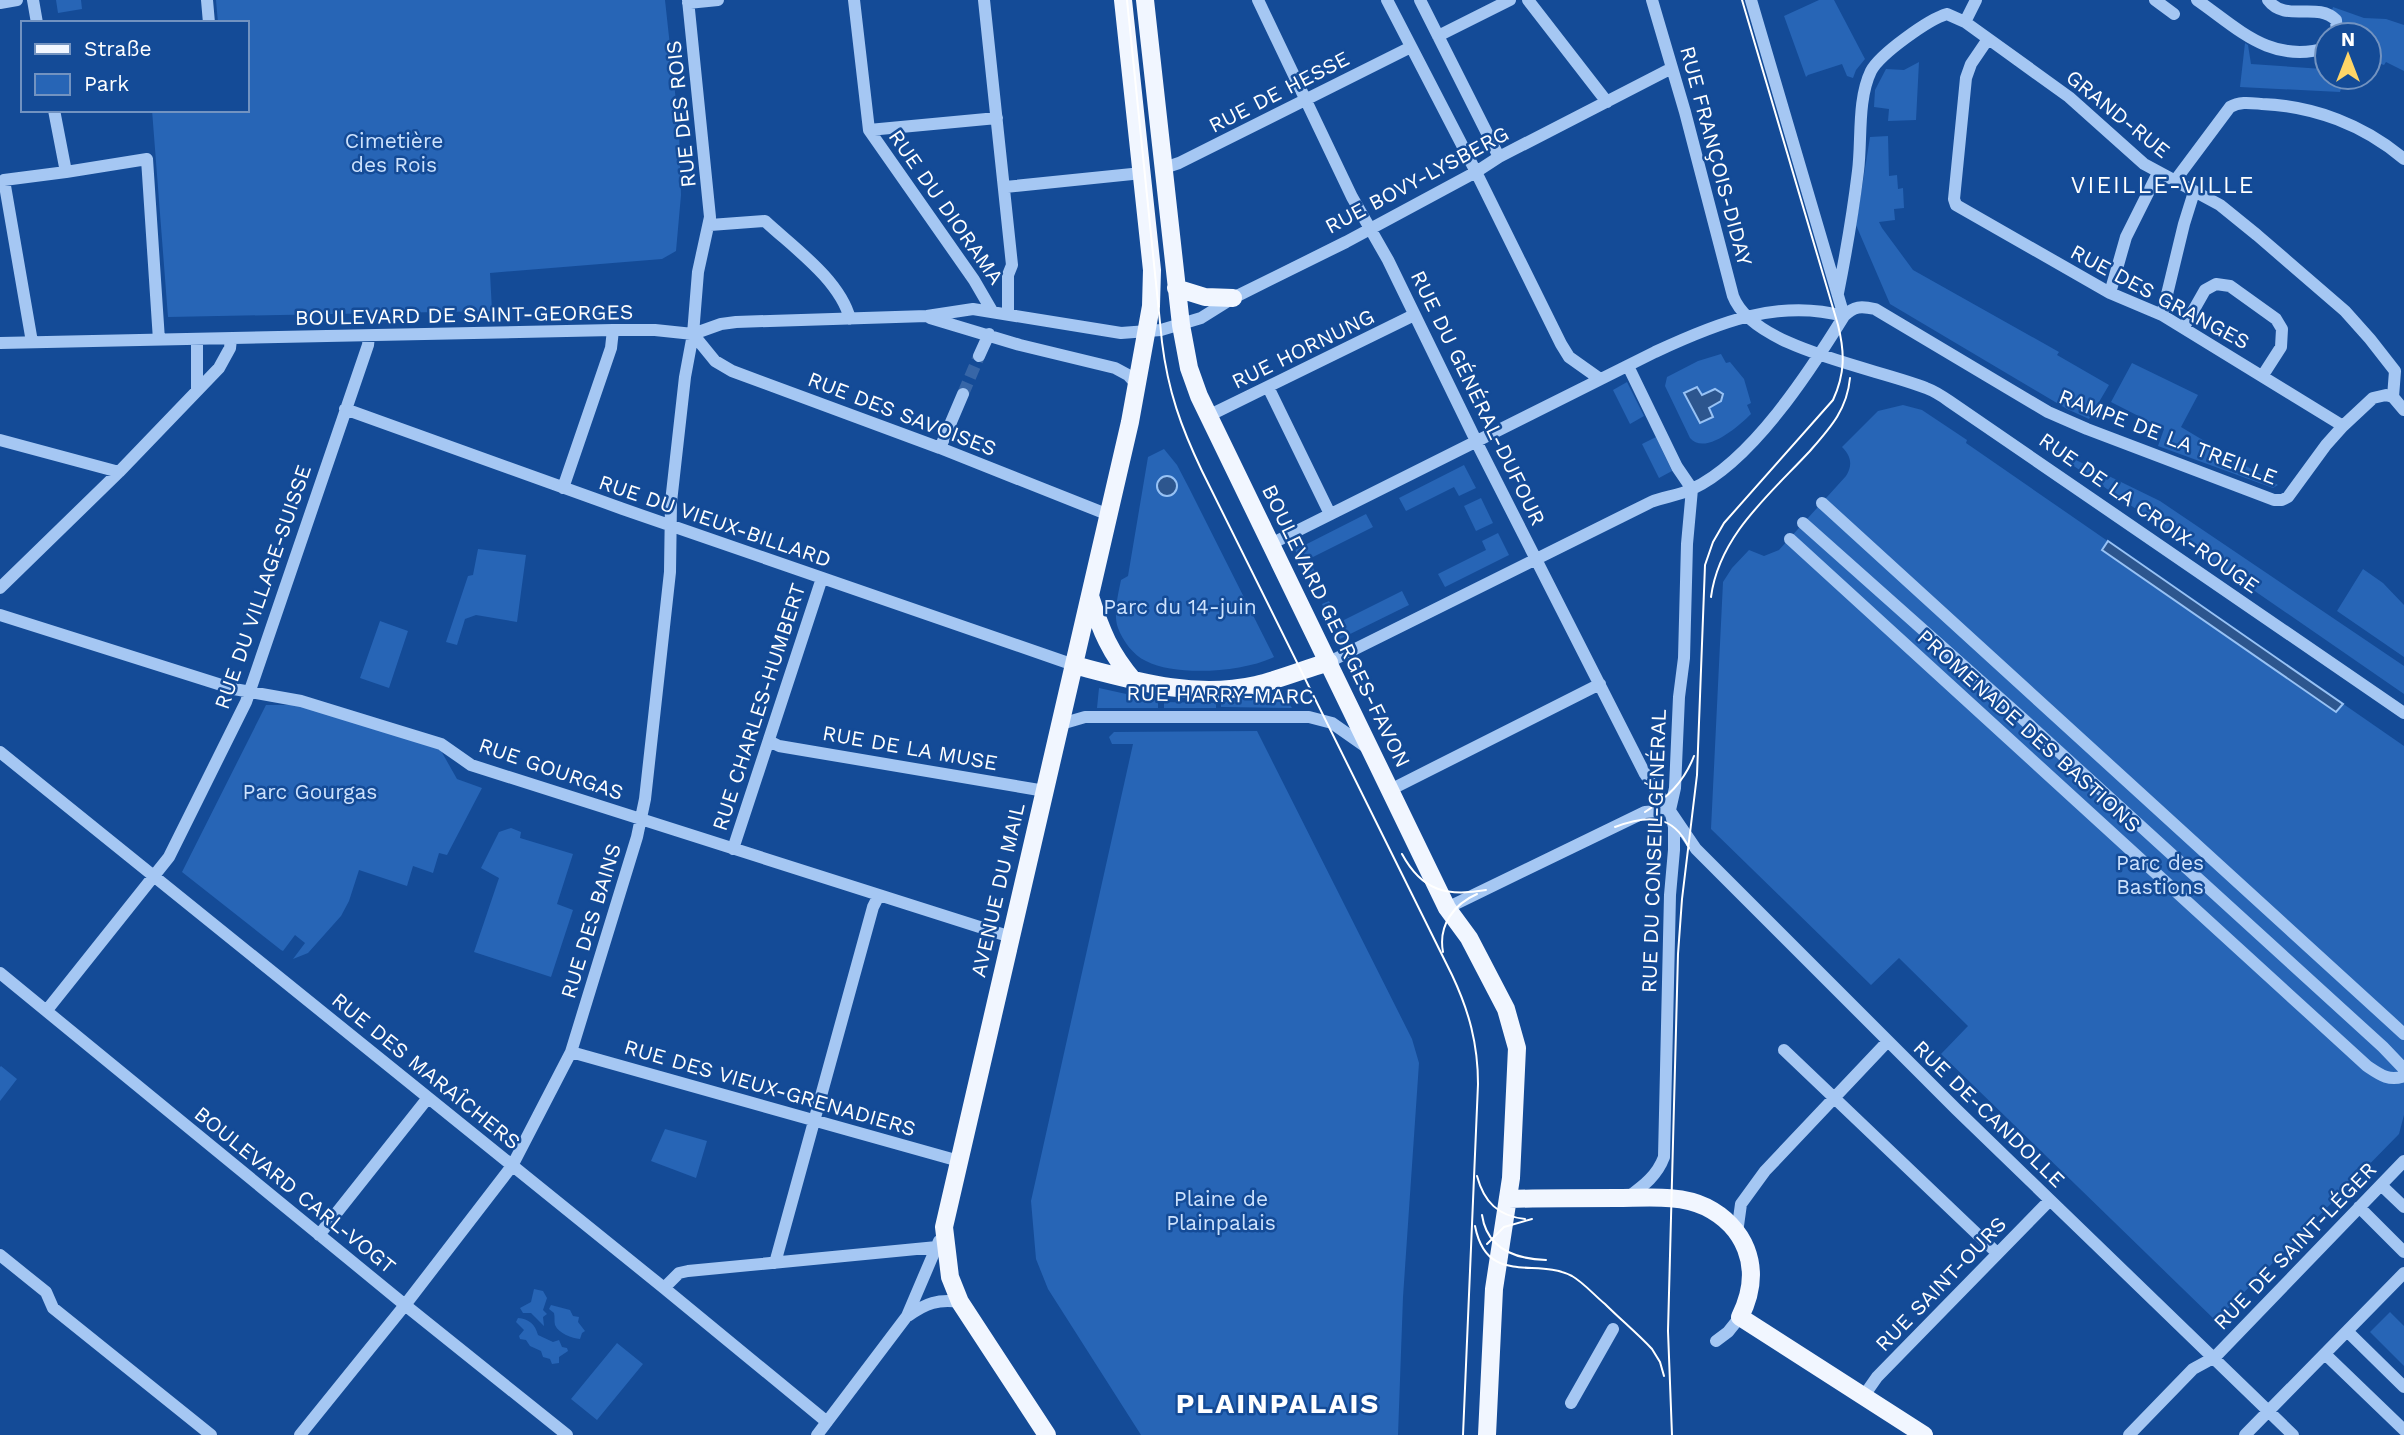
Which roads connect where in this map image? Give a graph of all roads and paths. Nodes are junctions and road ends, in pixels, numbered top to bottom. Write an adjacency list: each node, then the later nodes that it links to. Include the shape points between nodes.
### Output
1 (17, 0): 22 (street)
2 (33, 0): 25 (street)
3 (207, 0): 26 (street)
4 (718, 0): 21 (street)
5 (854, 0): 38 (street, RUE DU DIORAMA)
6 (984, 0): 37 (street)
7 (1123, 0): 44 (main road)
8 (1145, 0): 41 (main road, BOULEVARD GEORGES-FAVON)
9 (1258, 0): 34 (street, RUE DU GÉNÉRAL-DUFOUR)
10 (1387, 0): 31 (street)
11 (1420, 0): 29 (street)
12 (1510, 0): 29 (street)
13 (1528, 0): 35 (street)
14 (1653, 0): 33 (street, RUE FRANÇOIS-DIDAY)
15 (1751, 0): 54 (street)
16 (1939, 0): 23 (street)
17 (1976, 0): 28 (street)
18 (2155, 0): 24 (street)
19 (2197, 0): 32 (street, via 2269,48)
20 (2268, 0): 27 (street, via 2282,11 2326,13)
21 (688, 1): 50 (street, RUE DES ROIS)
22 (0, 3)
23 (1947, 14): 28 (street, GRAND-RUE); 54 (street, via 1892,48 1868,79)
24 (2174, 14)
25 (37, 21)
26 (209, 21)
27 (2336, 21)
28 (1965, 22): 30 (street, GRAND-RUE)
29 (1438, 36): 39 (street)
30 (1988, 39): 45 (street, GRAND-RUE, via 2069,97); 53 (street, RUE DES GRANGES, via 1966,78 1956,205)
31 (1411, 47): 34 (street, RUE DE HESSE); 42 (street)
32 (2313, 49)
33 (1672, 68): 35 (street, RUE BOVY-LYSBERG); 62 (street, RUE FRANÇOIS-DIDAY, via 1733,296)
34 (1305, 101): 41 (street, RUE DE HESSE); 51 (street, RUE DU GÉNÉRAL-DUFOUR)
35 (1607, 102): 39 (street, RUE BOVY-LYSBERG)
36 (54, 112): 43 (street)
37 (997, 118): 38 (street); 48 (street)
38 (869, 130): 56 (street, RUE DU DIORAMA)
39 (1499, 157): 42 (street, RUE BOVY-LYSBERG)
40 (2404, 159): 47 (street, via 2367,132 2327,115 2278,104 2241,103 2230,107)
41 (1164, 168): 52 (main road, BOULEVARD GEORGES-FAVON)
42 (1476, 172): 51 (street, RUE BOVY-LYSBERG); 80 (street, via 1569,357)
43 (66, 173): 46 (street); 73 (street, via 147,159)
44 (1142, 173): 48 (street); 67 (main road, via 1153,284)
45 (2158, 173): 47 (street, GRAND-RUE); 53 (street, via 2129,228)
46 (2, 180): 74 (street)
47 (2174, 182): 49 (street, GRAND-RUE)
48 (1005, 187): 57 (street, via 1013,265 1008,275)
49 (2194, 192): 59 (street); 85 (street, GRAND-RUE, via 2220,205 2357,323 2395,370)
50 (710, 225): 63 (street, via 765,221 834,285); 68 (street, RUE DES ROIS, via 698,272)
51 (1370, 229): 55 (street, RUE BOVY-LYSBERG); 58 (street, RUE DU GÉNÉRAL-DUFOUR)
52 (1176, 288): 55 (main road, via 1195,296); 64 (main road, BOULEVARD GEORGES-FAVON)
53 (2109, 293): 59 (street, RUE DES GRANGES)
54 (1838, 296): 61 (street)
55 (1233, 298): 64 (street, RUE BOVY-LYSBERG)
56 (992, 311): 57 (street, RUE BOVY-LYSBERG); 60 (street, RUE BOVY-LYSBERG)
57 (1008, 313): 67 (street, RUE BOVY-LYSBERG, via 1121,333)
58 (1414, 315): 82 (street, RUE HORNUNG); 91 (street, RUE DU GÉNÉRAL-DUFOUR)
59 (2162, 315): 65 (street, RUE DES GRANGES)
60 (926, 316): 63 (street, BOULEVARD DE SAINT-GEORGES); 69 (street)
61 (1843, 316): 62 (street, via 1795,308); 76 (street); 89 (street, RAMPE DE LA TREILLE, via 1858,307 1875,309 2048,412 2274,500 2288,496)
62 (1750, 317): 76 (street, RUE DE LA CROIX-ROUGE, via 1786,341); 78 (street, via 1707,328)
63 (850, 319): 68 (street, BOULEVARD DE SAINT-GEORGES, via 736,322)
64 (1181, 325): 67 (street, RUE BOVY-LYSBERG); 88 (main road, BOULEVARD GEORGES-FAVON, via 1189,368)
65 (2184, 327): 79 (street, RUE DES GRANGES); 79 (street, via 2206,290 2216,284 2230,286 2276,318 2282,329 2281,347)
66 (613, 330): 68 (street, BOULEVARD DE SAINT-GEORGES); 70 (street, BOULEVARD DE SAINT-GEORGES); 94 (street, via 611,348)
67 (1146, 333): 81 (main road, AVENUE DU MAIL)
68 (693, 334): 92 (street, RUE DES SAVOISES, via 723,366); 100 (street, RUE DES BAINS)
69 (989, 334): 77 (street); 81 (street, via 1115,368)
70 (369, 336): 71 (street, BOULEVARD DE SAINT-GEORGES); 86 (street, RUE DU VILLAGE-SUISSE)
71 (231, 339): 72 (street, BOULEVARD DE SAINT-GEORGES); 83 (street, via 219,368)
72 (197, 340): 73 (street, BOULEVARD DE SAINT-GEORGES); 83 (street)
73 (159, 341): 74 (street, BOULEVARD DE SAINT-GEORGES)
74 (32, 342): 75 (street, BOULEVARD DE SAINT-GEORGES)
75 (0, 343)
76 (1820, 355): 95 (street, via 1753,442); 113 (street, RUE DE LA CROIX-ROUGE, via 1927,388 1950,401)
77 (979, 356)
78 (1628, 366): 80 (street); 95 (street)
79 (2263, 375): 89 (street, RUE DES GRANGES)
80 (1600, 379): 91 (street)
81 (1137, 385): 98 (main road, AVENUE DU MAIL)
82 (1268, 387): 88 (street, RUE HORNUNG); 97 (street)
83 (197, 391): 93 (street)
84 (963, 394): 92 (street)
85 (2399, 394): 87 (street); 89 (street, via 2373,398)
86 (345, 409): 94 (street, RUE DU VIEUX-BILLARD); 112 (street, RUE DU VILLAGE-SUISSE)
87 (2404, 410)
88 (1208, 416): 102 (main road, BOULEVARD GEORGES-FAVON)
89 (2343, 426)
90 (0, 440): 93 (street)
91 (1477, 441): 97 (street); 103 (street, RUE DU GÉNÉRAL-DUFOUR)
92 (940, 447): 98 (street, RUE DES SAVOISES)
93 (119, 472): 105 (street)
94 (563, 488): 100 (street, RUE DU VIEUX-BILLARD)
95 (1692, 489): 103 (street, via 1651,502); 120 (street, RUE DU CONSEIL-GÉNÉRAL, via 1684,658)
96 (1822, 502): 129 (street, PROMENADE DES BASTIONS)
97 (1331, 514): 102 (street)
98 (1109, 515): 106 (main road, AVENUE DU MAIL)
99 (1803, 523): 133 (street, PROMENADE DES BASTIONS, via 2013,709)
100 (670, 526): 104 (street, RUE DU VIEUX-BILLARD); 121 (street, RUE DES BAINS, via 670,572)
101 (1790, 539): 134 (street, PROMENADE DES BASTIONS, via 2367,1066 2381,1076)
102 (1271, 544): 108 (main road, BOULEVARD GEORGES-FAVON)
103 (1536, 559): 108 (street); 111 (street, RUE DU GÉNÉRAL-DUFOUR)
104 (822, 578): 109 (street, RUE DU VIEUX-BILLARD); 115 (street, RUE CHARLES-HUMBERT)
105 (0, 588)
106 (1090, 596): 109 (main road, AVENUE DU MAIL); 110 (main road, via 1104,638)
107 (0, 615): 112 (street, RUE GOURGAS)
108 (1329, 662): 110 (main road, RUE HARRY-MARC, via 1236,688 1184,690); 116 (main road, BOULEVARD GEORGES-FAVON)
109 (1074, 665): 110 (main road, RUE HARRY-MARC); 114 (main road, AVENUE DU MAIL)
110 (1134, 681)
111 (1600, 684): 119 (street); 120 (street, RUE DU GÉNÉRAL-DUFOUR, via 1645,774)
112 (249, 692): 121 (street, RUE GOURGAS, via 301,701 441,744 471,765); 123 (street, RUE DU VILLAGE-SUISSE, via 169,857)
113 (2404, 713)
114 (1061, 724): 116 (street, RUE HARRY-MARC, via 1085,717 1309,717 1332,723); 118 (main road, AVENUE DU MAIL)
115 (769, 741): 118 (street, RUE DE LA MUSE); 122 (street, RUE CHARLES-HUMBERT)
116 (1370, 749): 119 (main road, BOULEVARD GEORGES-FAVON)
117 (0, 752): 123 (street, RUE DES MARAÎCHERS)
118 (1045, 790): 126 (main road, AVENUE DU MAIL)
119 (1390, 790): 125 (main road, BOULEVARD GEORGES-FAVON)
120 (1670, 810): 125 (street, via 1645,812); 130 (street, RUE DE-CANDOLLE, via 1704,859); 142 (street, RUE DU CONSEIL-GÉNÉRAL, via 1674,850 1664,1157 1648,1182)
121 (642, 819): 122 (street, RUE GOURGAS); 132 (street, RUE DES BAINS)
122 (733, 849): 124 (street, RUE GOURGAS)
123 (154, 877): 128 (street, RUE DU VILLAGE-SUISSE); 136 (street, RUE DES MARAÎCHERS)
124 (879, 895): 126 (street, RUE GOURGAS); 137 (street)
125 (1447, 908): 143 (main road, BOULEVARD GEORGES-FAVON, via 1469,938 1515,1035 1518,1056)
126 (1011, 937): 138 (main road, AVENUE DU MAIL)
127 (0, 973): 128 (street, BOULEVARD CARL-VOGT)
128 (47, 1010): 149 (street, BOULEVARD CARL-VOGT)
129 (2404, 1034)
130 (1888, 1041): 135 (street); 144 (street, RUE DE-CANDOLLE)
131 (1784, 1050): 135 (street)
132 (571, 1052): 137 (street, RUE DES VIEUX-GRENADIERS); 140 (street, RUE DES BAINS)
133 (2404, 1069)
134 (2404, 1076)
135 (1834, 1096): 148 (street, via 1744,1198); 152 (street)
136 (427, 1099): 140 (street, RUE DES MARAÎCHERS); 149 (street)
137 (814, 1120): 138 (street, RUE DES VIEUX-GRENADIERS); 154 (street)
138 (959, 1161): 147 (main road, AVENUE DU MAIL)
139 (2404, 1161): 141 (street, RUE DE SAINT-LÉGER)
140 (512, 1166): 156 (street, RUE DES MARAÎCHERS); 158 (street, RUE DES BAINS)
141 (2381, 1185): 145 (street, RUE DE SAINT-LÉGER); 146 (street)
142 (1627, 1198): 143 (main road); 148 (main road, via 1698,1204 1723,1218)
143 (1509, 1199): 177 (main road, BOULEVARD GEORGES-FAVON, via 1494,1289)
144 (2050, 1200): 152 (street, RUE SAINT-OURS); 165 (street, RUE DE-CANDOLLE)
145 (2359, 1207): 151 (street); 165 (street, RUE DE SAINT-LÉGER)
146 (2404, 1207)
147 (944, 1227): 150 (street); 157 (main road, AVENUE DU MAIL, via 950,1277)
148 (1737, 1233): 160 (main road, via 1751,1273)
149 (319, 1235): 158 (street, BOULEVARD CARL-VOGT)
150 (937, 1247): 154 (street); 159 (street)
151 (2404, 1252)
152 (1997, 1253): 167 (street, RUE SAINT-OURS)
153 (0, 1255): 172 (street, via 46,1292 53,1308)
154 (775, 1263): 156 (street, via 688,1271)
155 (2404, 1273): 162 (street)
156 (664, 1288): 170 (street, RUE DES MARAÎCHERS)
157 (960, 1302): 159 (street, via 936,1300); 176 (main road, AVENUE DU MAIL)
158 (405, 1305): 173 (street, RUE DES BAINS); 174 (street, BOULEVARD CARL-VOGT)
159 (907, 1316): 170 (street)
160 (1740, 1317): 163 (street); 167 (main road)
161 (1613, 1329): 168 (street)
162 (2348, 1332): 164 (street); 166 (street)
163 (1716, 1340)
164 (2325, 1354): 169 (street); 171 (street)
165 (2214, 1357): 169 (street, RUE DE-CANDOLLE); 179 (street, RUE DE SAINT-LÉGER, via 2193,1369)
166 (2404, 1387)
167 (1863, 1397): 178 (main road)
168 (1571, 1403)
169 (2269, 1411): 180 (street); 181 (street, RUE DE-CANDOLLE)
170 (827, 1422): 175 (street)
171 (2404, 1430)
172 (211, 1435)
173 (300, 1435)
174 (568, 1435)
175 (817, 1435)
176 (1047, 1435)
177 (1487, 1435)
178 (1924, 1435)
179 (2129, 1435)
180 (2245, 1435)
181 (2293, 1435)

